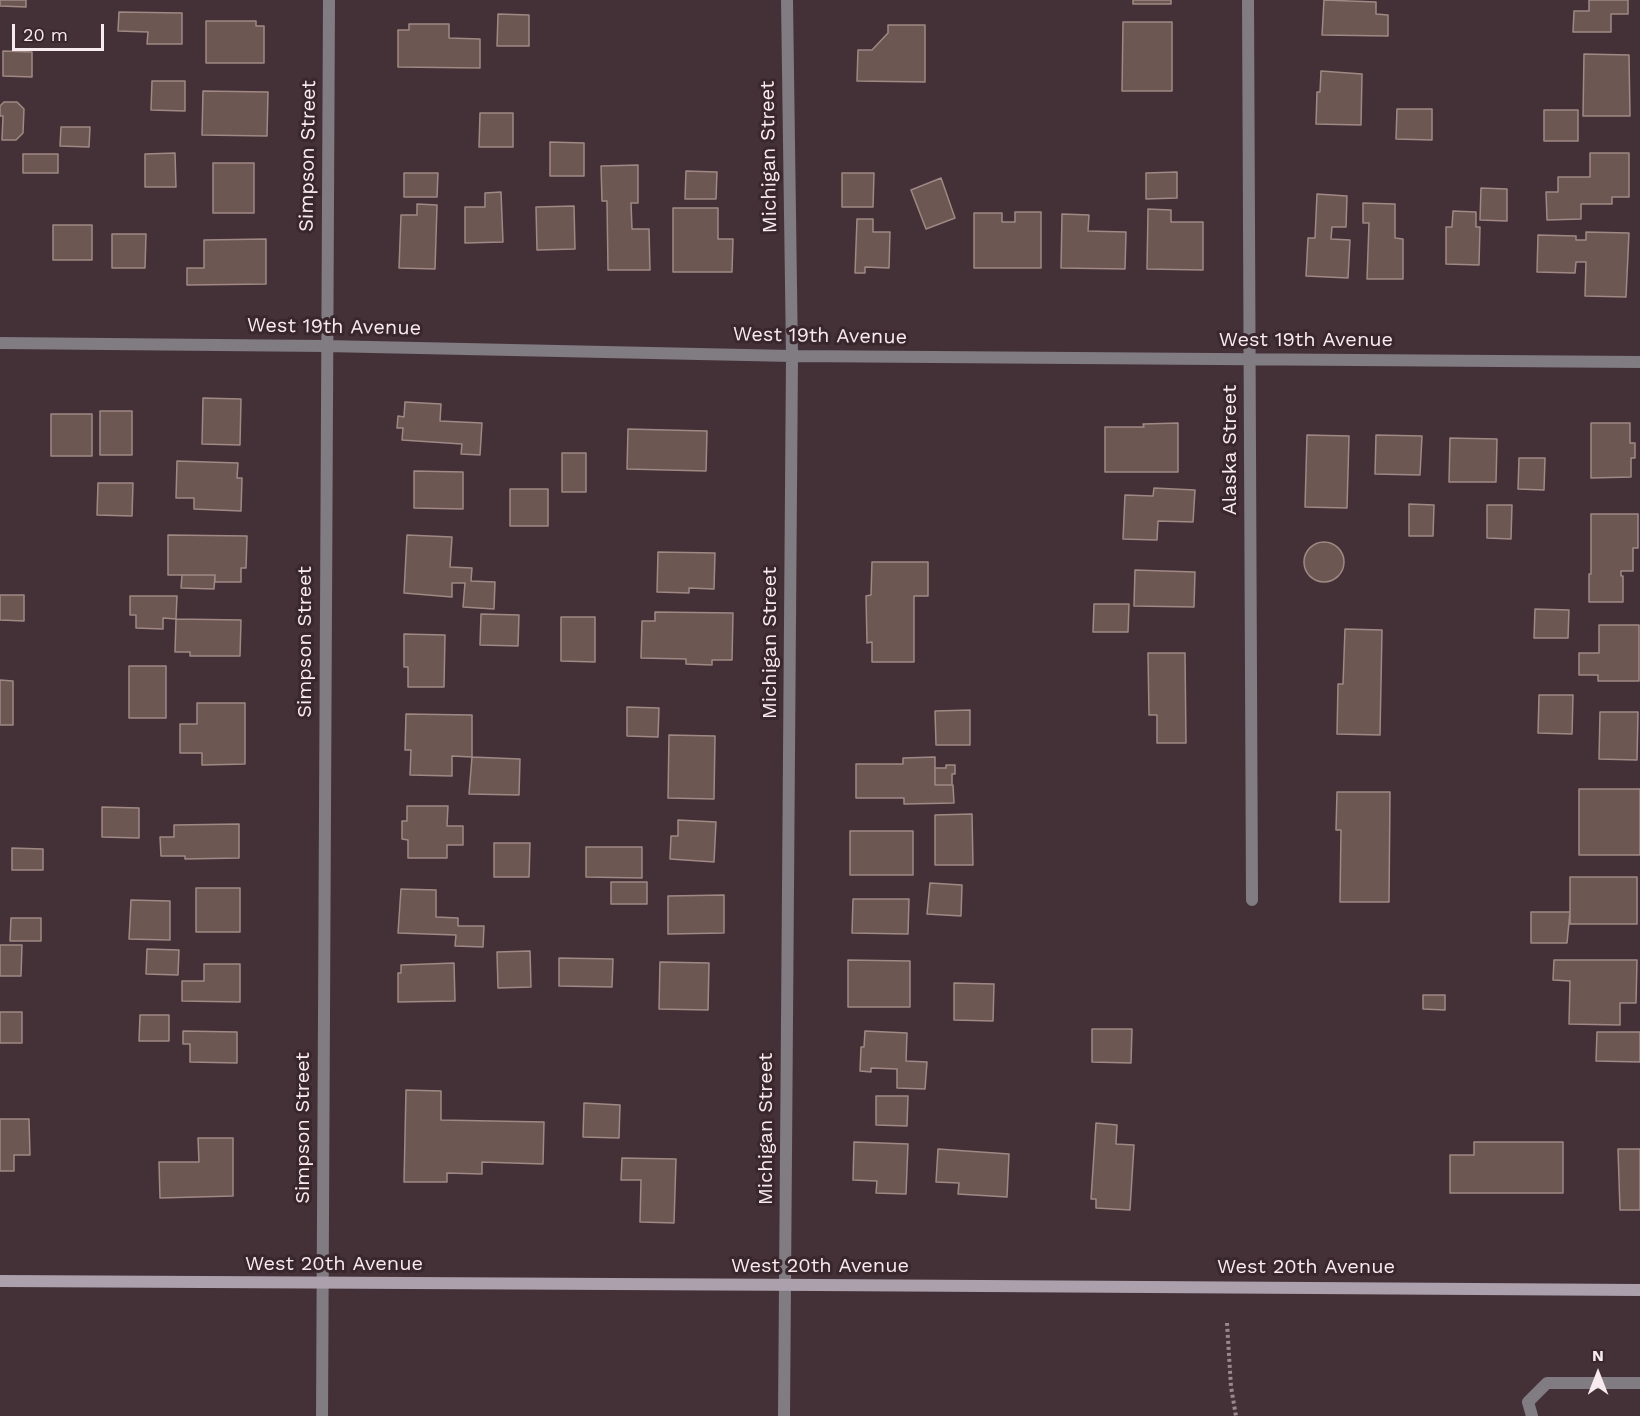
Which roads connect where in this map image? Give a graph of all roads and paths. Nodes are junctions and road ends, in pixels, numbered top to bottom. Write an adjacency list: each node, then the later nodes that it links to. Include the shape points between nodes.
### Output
1 (329, 0): 5 (street, Simpson Street)
2 (787, 0): 6 (street, Michigan Street)
3 (1248, 0): 7 (street, Alaska Street)
4 (0, 343): 5 (street, West 19th Avenue)
5 (326, 346): 6 (street, West 19th Avenue); 11 (street, Simpson Street)
6 (792, 356): 7 (street, West 19th Avenue); 12 (street, Michigan Street)
7 (1248, 359): 8 (street, West 19th Avenue); 9 (street, Alaska Street)
8 (1640, 362)
9 (1252, 900)
10 (0, 1281): 11 (main road, West 20th Avenue)
11 (322, 1284): 12 (main road, West 20th Avenue); 16 (street, Simpson Street)
12 (784, 1286): 13 (main road, West 20th Avenue); 17 (street, Michigan Street)
13 (1640, 1290)
14 (1227, 1323): 18 (path)
15 (1640, 1383): 19 (street, via 1547,1383 1528,1402)
16 (322, 1416)
17 (784, 1416)
18 (1236, 1416)
19 (1532, 1416)

